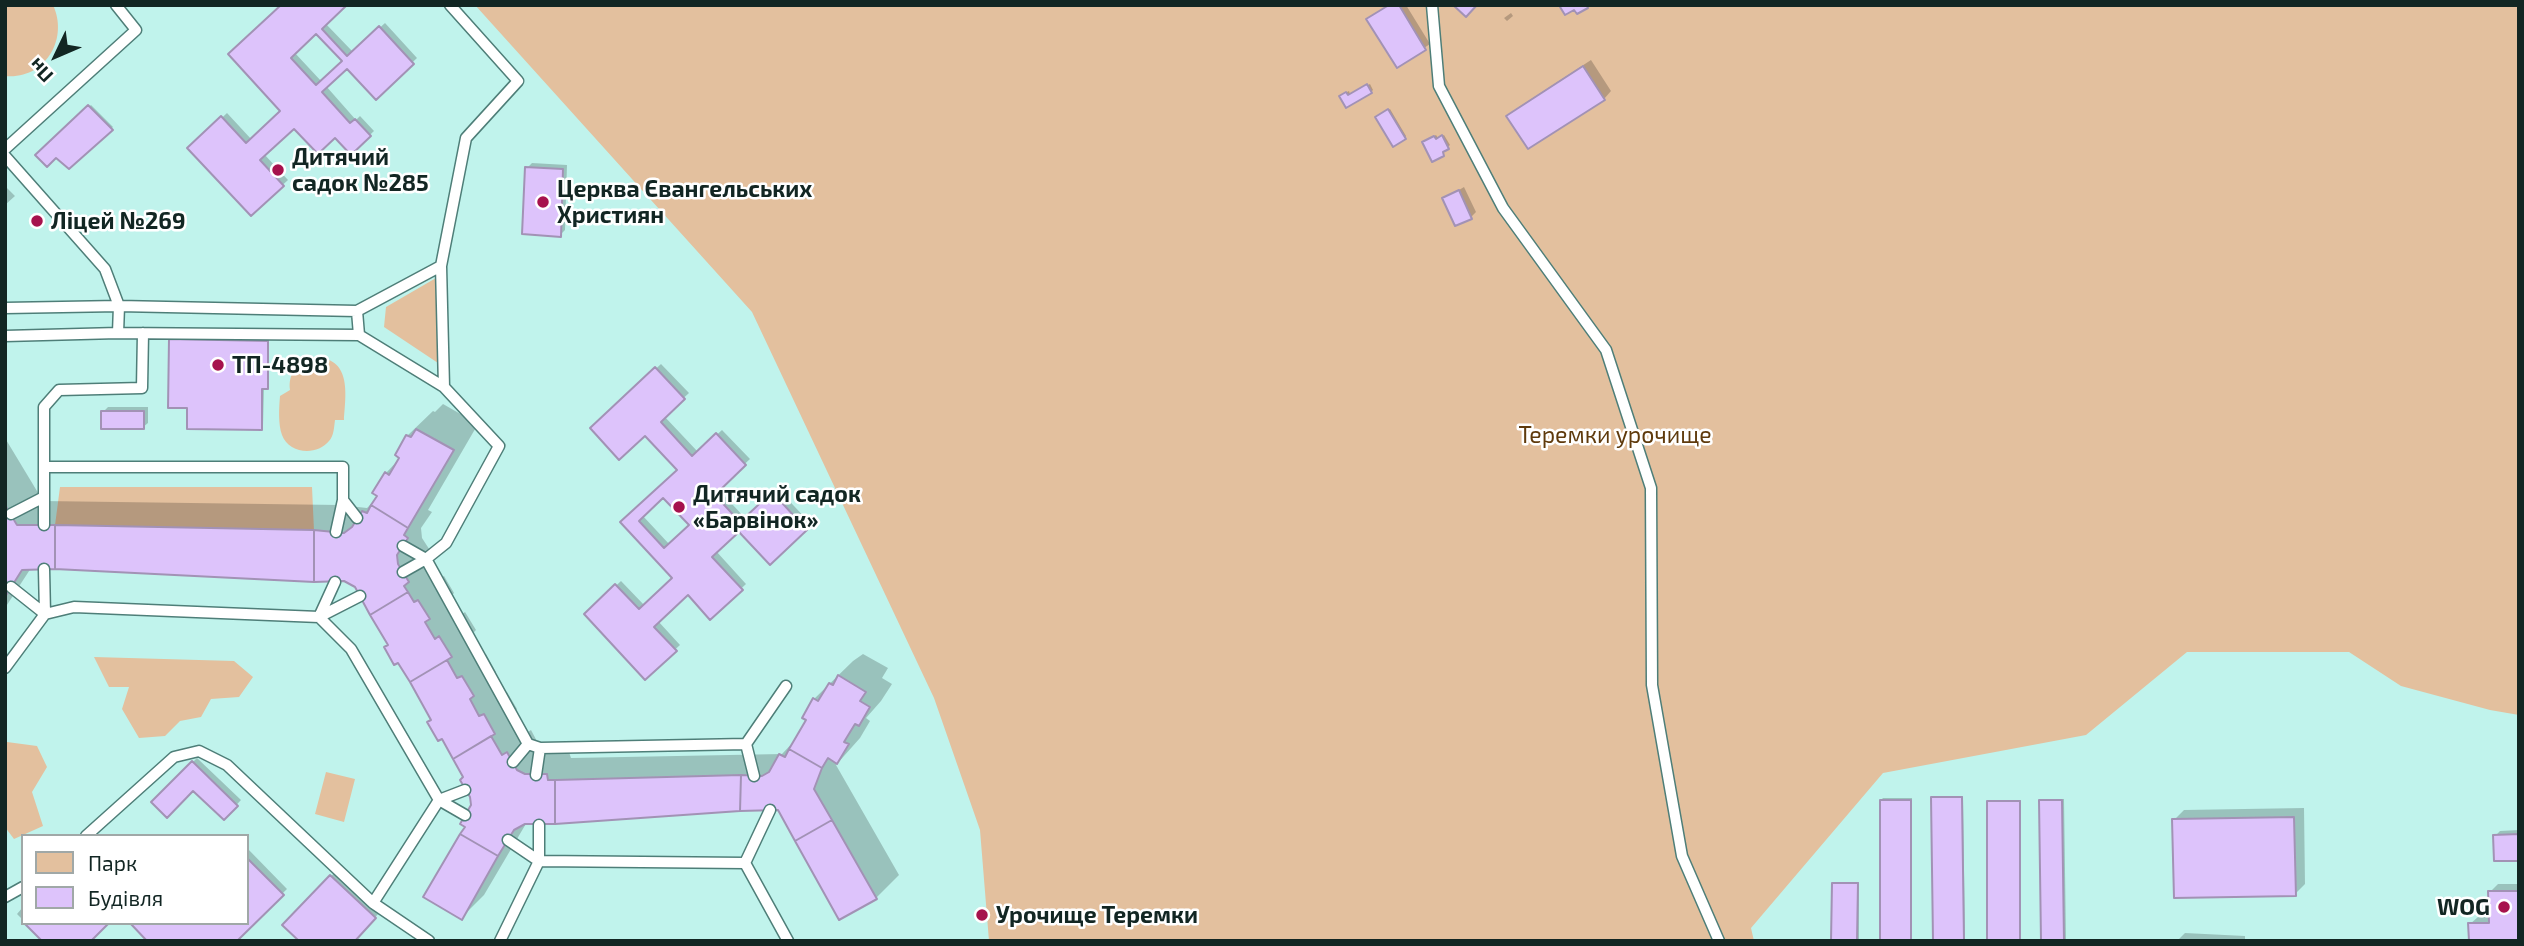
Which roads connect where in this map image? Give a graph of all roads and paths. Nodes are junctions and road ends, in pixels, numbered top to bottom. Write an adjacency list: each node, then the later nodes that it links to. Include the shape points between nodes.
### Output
1 (116, 5): 4 (lane, via 136,30)
2 (450, 5): 6 (lane, via 519,81 466,138)
3 (1432, 5): 54 (lane, via 1439,86 1503,208 1606,350 1651,488 1652,685 1682,856)
4 (5, 149)
5 (5, 156): 7 (lane, via 105,270)
6 (441, 267): 9 (lane); 14 (lane)
7 (119, 306): 8 (lane); 9 (lane); 10 (lane)
8 (5, 308)
9 (357, 311): 12 (lane)
10 (118, 333): 11 (lane); 13 (lane)
11 (144, 333): 12 (lane); 15 (lane, via 142,388 59,390 44,407)
12 (359, 335): 14 (lane)
13 (5, 336)
14 (444, 387): 23 (lane, via 499,446 446,543)
15 (44, 467): 16 (lane); 17 (lane, via 343,467)
16 (44, 497): 18 (lane); 20 (lane)
17 (344, 500): 19 (lane); 21 (lane)
18 (11, 514)
19 (357, 518)
20 (44, 525)
21 (336, 532)
22 (403, 546): 23 (lane)
23 (426, 559): 25 (lane); 33 (lane)
24 (44, 569): 29 (lane)
25 (403, 572)
26 (335, 582): 30 (lane)
27 (11, 587): 29 (lane)
28 (360, 596): 30 (lane)
29 (45, 614): 30 (lane, via 74,607); 31 (lane)
30 (319, 617): 40 (lane, via 351,649)
31 (5, 668)
32 (786, 686): 34 (lane)
33 (528, 744): 35 (lane); 36 (lane)
34 (746, 744): 35 (lane); 38 (lane)
35 (540, 748): 37 (lane)
36 (513, 762)
37 (536, 775)
38 (754, 776)
39 (466, 790): 40 (lane)
40 (439, 800): 42 (lane); 50 (lane)
41 (770, 810): 47 (lane)
42 (465, 815)
43 (539, 825): 46 (lane)
44 (88, 834): 50 (lane, via 174,757 199,751 227,765)
45 (508, 840): 46 (lane)
46 (539, 861): 47 (lane); 52 (lane)
47 (745, 863): 53 (lane)
48 (21, 888): 49 (lane)
49 (5, 897)
50 (373, 903): 51 (lane)
51 (429, 941)
52 (500, 941)
53 (788, 941)
54 (1719, 941)

